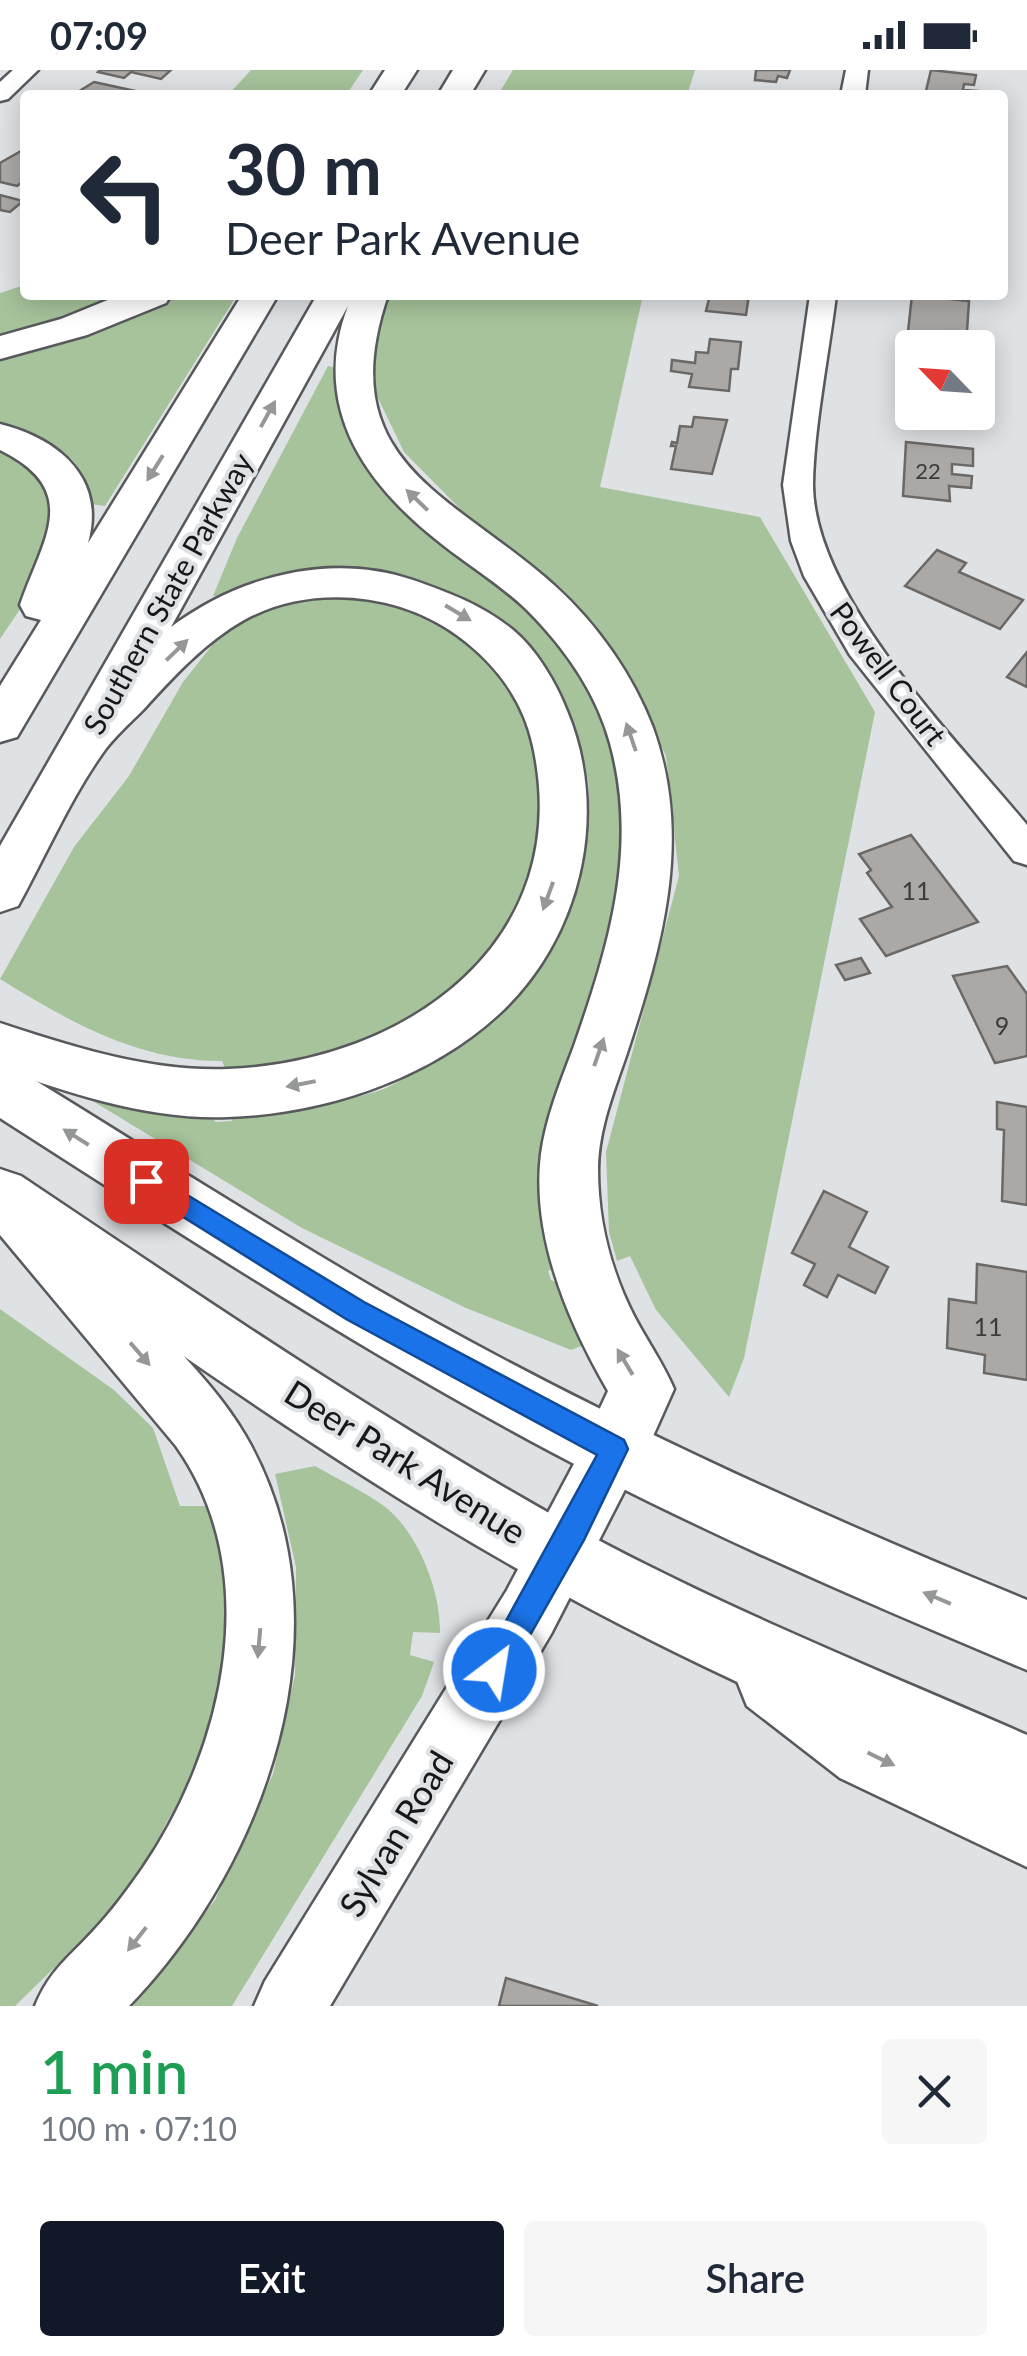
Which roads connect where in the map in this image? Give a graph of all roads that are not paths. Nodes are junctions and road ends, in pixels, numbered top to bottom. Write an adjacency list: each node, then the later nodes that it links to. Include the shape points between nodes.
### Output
1 (27, 70): 2 (street)
2 (0, 94)
3 (141, 300): 8 (main road)
4 (257, 300): 10 (main road, one-way to 10)
5 (332, 300): 11 (main road, Southern State Parkway, one-way to 5)
6 (368, 300): 17 (main road, one-way to 6, via 642,1388 619,1354 586,1270 568,1167 645,898 651,842 643,776 620,708 565,622 432,514 371,442 354,400 350,366)
7 (823, 300): 12 (street, Powell Court, via 798,485 820,576 862,647)
8 (0, 348)
9 (0, 436): 10 (main road, via 48,460 72,500 68,541 51,574)
10 (9, 710)
11 (84, 743): 13 (main road, Southern State Parkway); 15 (main road, one-way to 15, via 186,641 225,612 300,587 381,586 450,607 518,663 554,730 566,804 553,884 524,946 476,1002 411,1046 335,1077 256,1092 180,1091 99,1078)
12 (1027, 850)
13 (0, 892)
14 (0, 1046): 15 (main road)
15 (31, 1088): 17 (main road, one-way to 15, via 355,1310)
16 (4, 1198): 18 (main road, Deer Park Avenue, via 242,1359); 23 (main road, one-way to 23, via 177,1397 226,1464 246,1512 261,1590 256,1684 243,1738 203,1839 172,1894)
17 (614, 1449): 18 (street, Sylvan Road); 19 (main road, one-way to 17)
18 (560, 1556): 20 (main road, Deer Park Avenue); 24 (street, Sylvan Road)
19 (1027, 1635)
20 (718, 1639): 21 (main road); 22 (main road, Deer Park Avenue, one-way to 22, via 866,1752)
21 (1027, 1772)
22 (1027, 1830)
23 (74, 2006)
24 (290, 2006)

